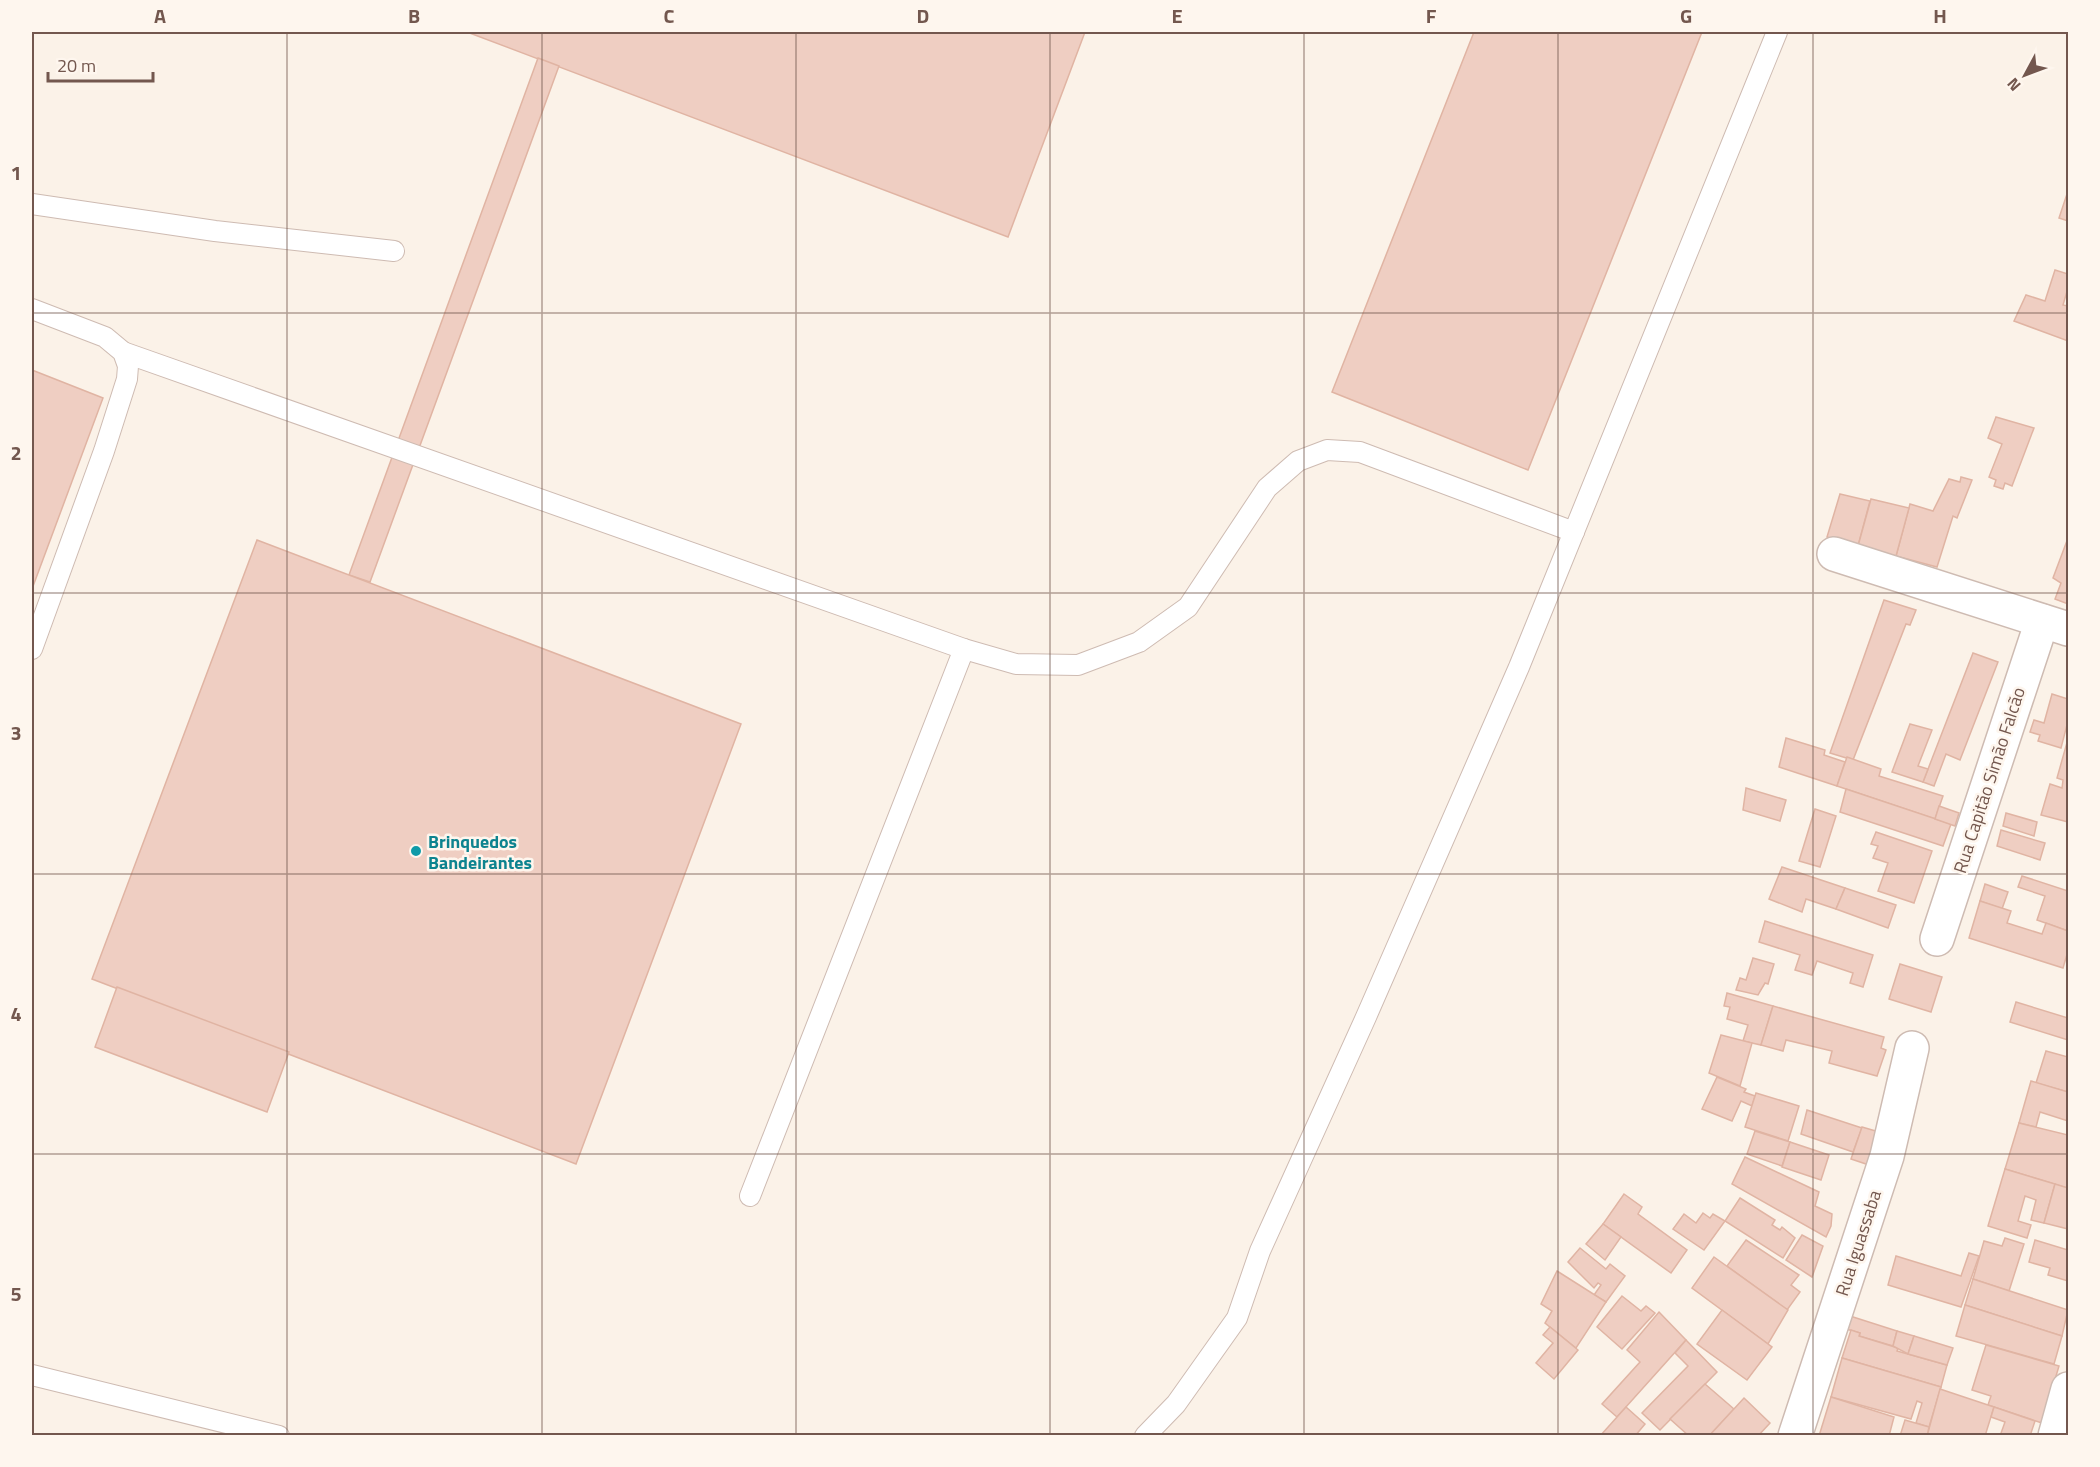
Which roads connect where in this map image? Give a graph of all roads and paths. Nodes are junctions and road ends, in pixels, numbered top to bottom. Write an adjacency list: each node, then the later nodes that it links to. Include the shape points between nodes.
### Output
1 (1777, 32): 6 (lane)
2 (32, 204): 3 (lane, via 215,231)
3 (394, 251)
4 (32, 309): 5 (lane, via 105,337)
5 (123, 352): 9 (lane, via 127,379); 10 (lane)
6 (1574, 532): 10 (lane, via 1360,452 1327,450 1298,461 1267,488 1188,607 1139,642 1078,665 1016,664); 17 (lane, via 1519,667 1260,1251 1237,1318 1176,1404)
7 (1834, 554): 8 (street)
8 (2055, 625): 11 (street, Rua Capitão Simão Falcão)
9 (32, 649)
10 (964, 649): 13 (lane)
11 (1937, 939)
12 (1912, 1048): 18 (street, Rua Iguassaba, via 1887,1156)
13 (750, 1197)
14 (32, 1375): 16 (lane)
15 (2068, 1389): 19 (street)
16 (279, 1436)
17 (1145, 1436)
18 (1795, 1436)
19 (2055, 1436)

